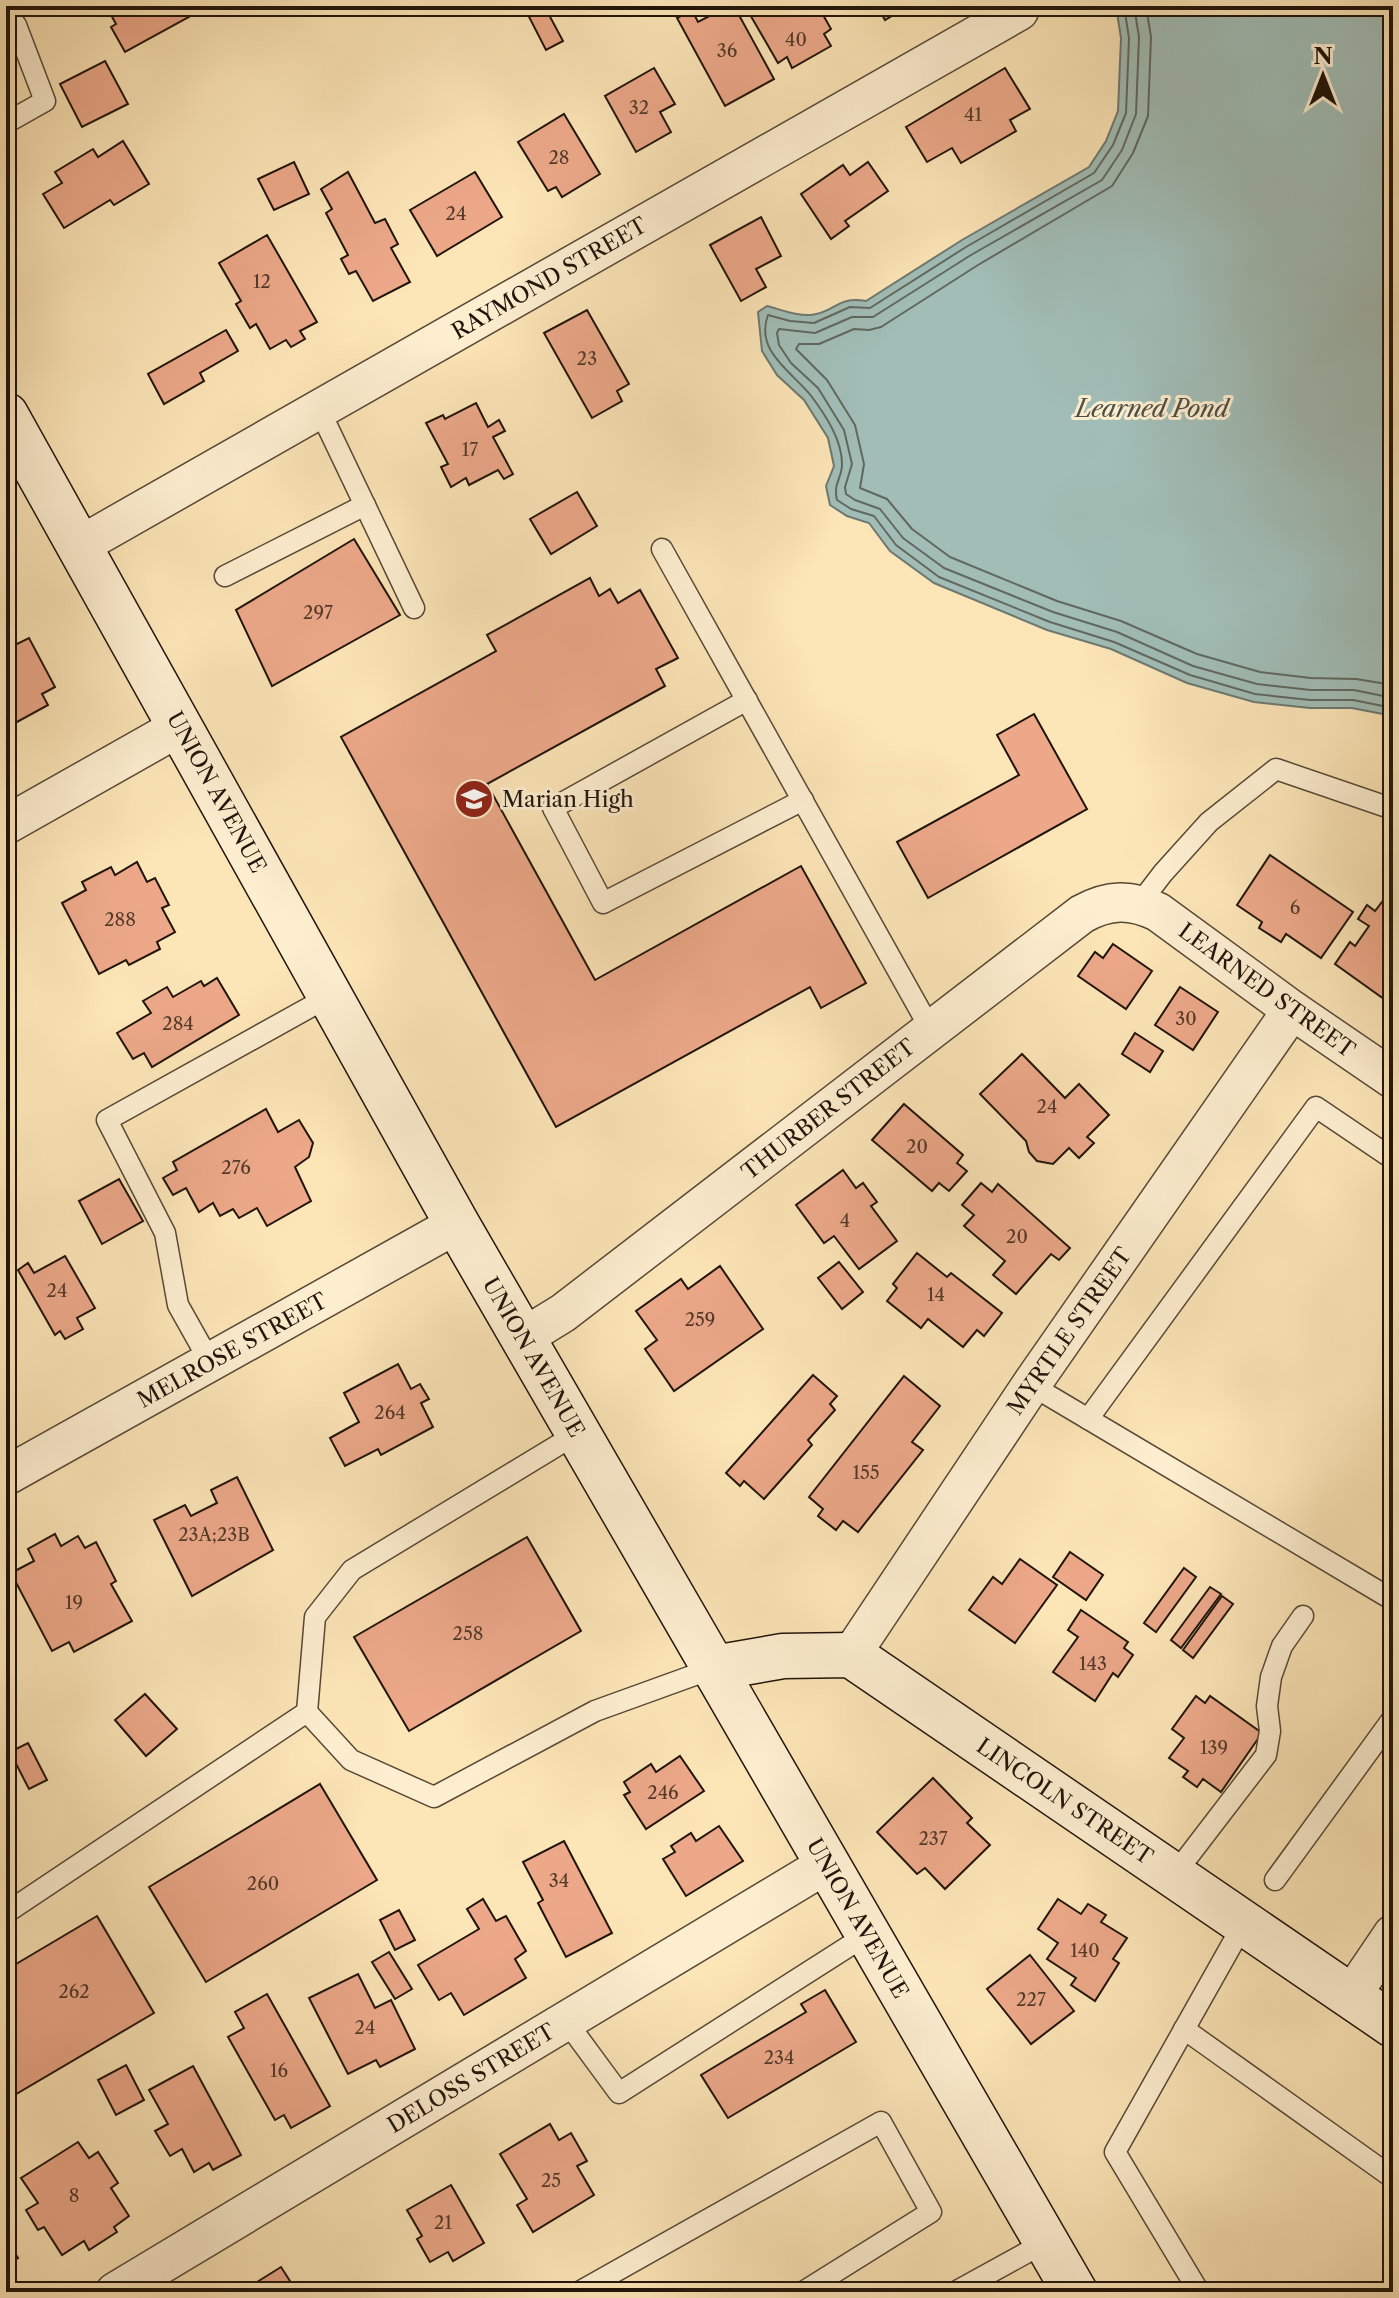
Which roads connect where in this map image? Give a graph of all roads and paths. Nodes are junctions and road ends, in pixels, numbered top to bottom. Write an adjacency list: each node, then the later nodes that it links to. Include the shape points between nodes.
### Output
1 (1019, 11): 4 (street, RAYMOND STREET)
2 (6, 15): 3 (lane, via 16,25 45,101)
3 (6, 123)
4 (319, 409): 6 (lane); 7 (street, RAYMOND STREET)
5 (6, 415): 7 (main road, UNION AVENUE)
6 (365, 505): 9 (lane); 10 (lane)
7 (79, 546): 12 (main road, UNION AVENUE)
8 (662, 549): 11 (lane)
9 (225, 576)
10 (414, 608)
11 (747, 700): 13 (lane); 13 (lane, via 553,808 603,903)
12 (181, 726): 15 (street); 17 (main road, UNION AVENUE)
13 (803, 800): 19 (lane)
14 (1393, 809): 16 (lane, via 1276,769 1209,822)
15 (6, 825)
16 (1140, 903): 18 (street, LEARNED STREET); 19 (street, THURBER STREET, via 1117,901 1082,914)
17 (330, 996): 22 (main road, UNION AVENUE); 24 (lane, via 107,1120 165,1233 178,1305)
18 (1292, 1010): 20 (street, LEARNED STREET); 25 (street, MYRTLE STREET)
19 (931, 1030): 23 (street, THURBER STREET, via 575,1304)
20 (1393, 1079)
21 (1393, 1159): 26 (lane, via 1316,1107)
22 (457, 1224): 23 (main road, UNION AVENUE); 24 (street, MELROSE STREET)
23 (524, 1337): 27 (main road, UNION AVENUE)
24 (210, 1362): 28 (street, MELROSE STREET)
25 (1031, 1385): 26 (lane); 31 (street, MYRTLE STREET)
26 (1088, 1419): 29 (lane)
27 (578, 1433): 32 (main road, UNION AVENUE); 33 (lane, via 352,1570 315,1617)
28 (6, 1476)
29 (1393, 1600)
30 (1303, 1616): 36 (lane, via 1282,1646 1271,1677 1266,1755)
31 (851, 1655): 32 (main road, via 783,1656); 36 (main road, LINCOLN STREET)
32 (714, 1668): 33 (lane, via 595,1711 434,1797 351,1760); 35 (main road, UNION AVENUE)
33 (307, 1712): 38 (lane)
34 (1393, 1718): 37 (lane)
35 (827, 1864): 40 (main road, UNION AVENUE); 43 (street, DELOSS STREET)
36 (1174, 1875): 39 (main road, LINCOLN STREET)
37 (1275, 1880)
38 (6, 1913)
39 (1244, 1923): 42 (main road, LINCOLN STREET); 45 (lane)
40 (868, 1934): 43 (lane, via 619,2093); 47 (main road, UNION AVENUE)
41 (1393, 1934): 42 (street)
42 (1351, 1996): 44 (main road, LINCOLN STREET)
43 (566, 2021): 48 (street, DELOSS STREET)
44 (1393, 2025)
45 (1184, 2029): 46 (lane); 53 (lane, via 1115,2152)
46 (1393, 2178)
47 (1046, 2242): 51 (lane); 52 (main road, UNION AVENUE)
48 (115, 2292)
49 (579, 2292): 50 (lane, via 881,2122 931,2212)
50 (803, 2292)
51 (955, 2292)
52 (1075, 2292)
53 (1199, 2292)

